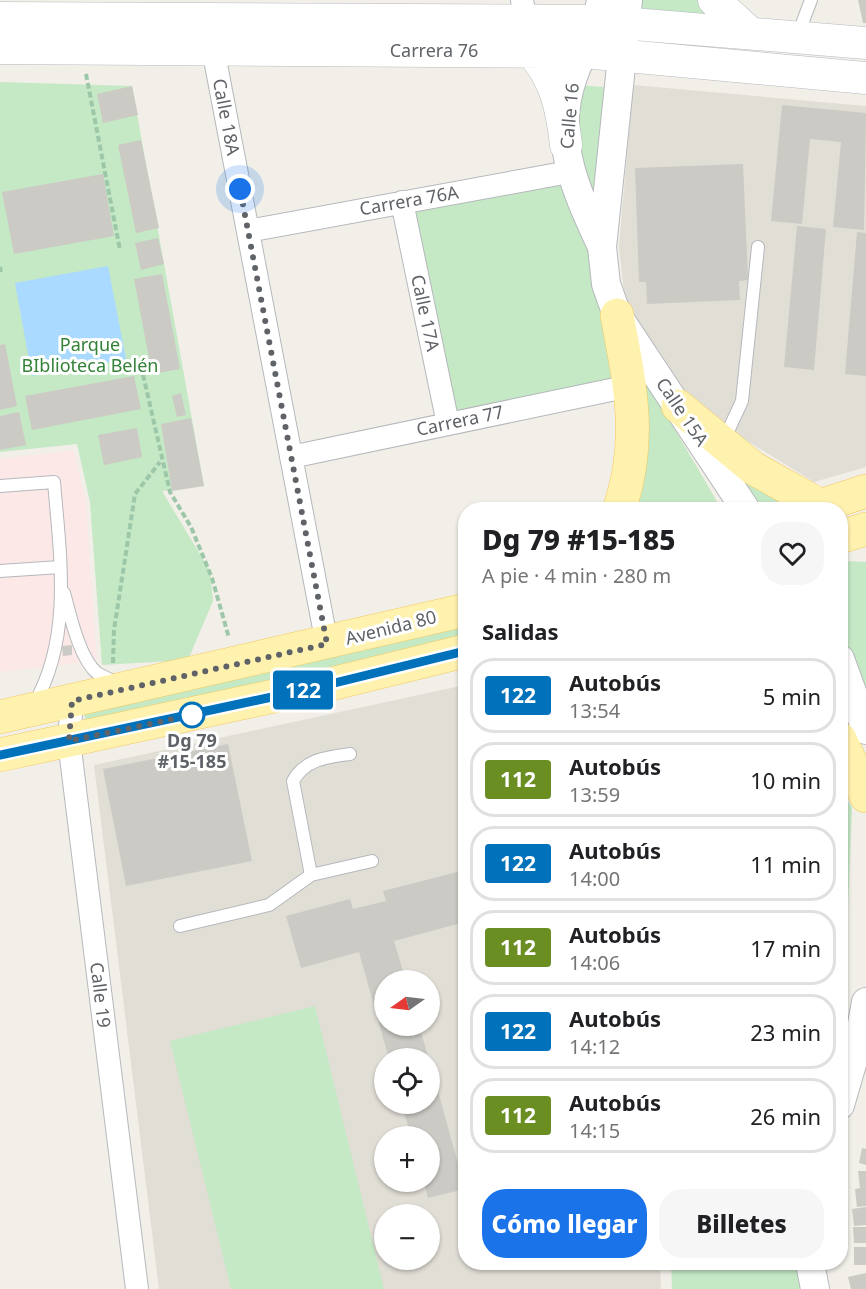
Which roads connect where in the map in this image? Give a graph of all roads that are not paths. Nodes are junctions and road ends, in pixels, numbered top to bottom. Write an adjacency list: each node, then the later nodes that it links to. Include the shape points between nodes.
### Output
1 (714, 0): 8 (main road)
2 (811, 0): 9 (lane)
3 (367, 10): 4 (main road, Carrera 76); 7 (main road, Carrera 76)
4 (524, 10): 5 (main road, Carrera 76)
5 (613, 11): 8 (main road, Carrera 76); 13 (street, Calle 16); 14 (street, Calle 16)
6 (16, 12): 7 (main road, Carrera 76)
7 (211, 23): 11 (main road, Carrera 76); 12 (main road, Carrera 76); 18 (street, Calle 18A)
8 (750, 33): 9 (main road, Carrera 76)
9 (797, 38): 10 (main road, Carrera 76)
10 (866, 43)
11 (0, 48)
12 (531, 51): 13 (main road, Carrera 76); 16 (main road, via 548,73 558,96)
13 (583, 52): 14 (main road, Carrera 76); 16 (street, Calle 16, via 570,86)
14 (623, 55): 15 (main road, Carrera 76); 19 (street, Calle 16)
15 (866, 78)
16 (567, 158): 17 (street, Carrera 76A); 19 (street, Calle 16, via 575,191)
17 (402, 202): 18 (street, Carrera 76A); 24 (street, Calle 17A)
18 (248, 231): 26 (street, Calle 18A)
19 (602, 247): 21 (street, Calle 16, via 606,284)
20 (758, 247): 25 (lane, via 742,401)
21 (616, 315): 22 (main road); 23 (street, Calle 15A)
22 (630, 386): 24 (street, Carrera 77); 29 (main road, via 634,445)
23 (678, 406): 25 (main road); 30 (street, Calle 15A)
24 (448, 424): 26 (street, Carrera 77)
25 (723, 444): 31 (main road)
26 (291, 457): 41 (street, Calle 18A)
27 (0, 486): 37 (lane, via 54,482)
28 (866, 491): 32 (main road)
29 (622, 502)
30 (741, 502)
31 (806, 502)
32 (833, 502)
33 (866, 529): 34 (main road)
34 (848, 535)
35 (848, 544): 36 (street)
36 (866, 547)
37 (60, 567): 38 (lane); 39 (lane)
38 (0, 571)
39 (61, 581): 43 (lane, via 85,656 96,672); 46 (lane, via 52,665)
40 (458, 612): 41 (main road, Avenida 80)
41 (327, 644): 43 (main road, Avenida 80)
42 (458, 653): 48 (main road)
43 (121, 681): 45 (main road, Avenida 80)
44 (848, 681): 47 (street)
45 (72, 701): 46 (main road, Avenida 80); 48 (street, Calle 19)
46 (15, 713)
47 (866, 730)
48 (69, 741): 50 (main road); 59 (street, Calle 19)
49 (350, 754): 54 (lane, via 312,762 293,781)
50 (0, 755)
51 (848, 757): 52 (main road)
52 (866, 796)
53 (372, 861): 54 (lane)
54 (310, 875): 55 (lane, via 269,905)
55 (180, 926)
56 (865, 1010): 57 (street)
57 (848, 1078)
58 (811, 1270): 60 (street)
59 (137, 1289)
60 (815, 1289)

